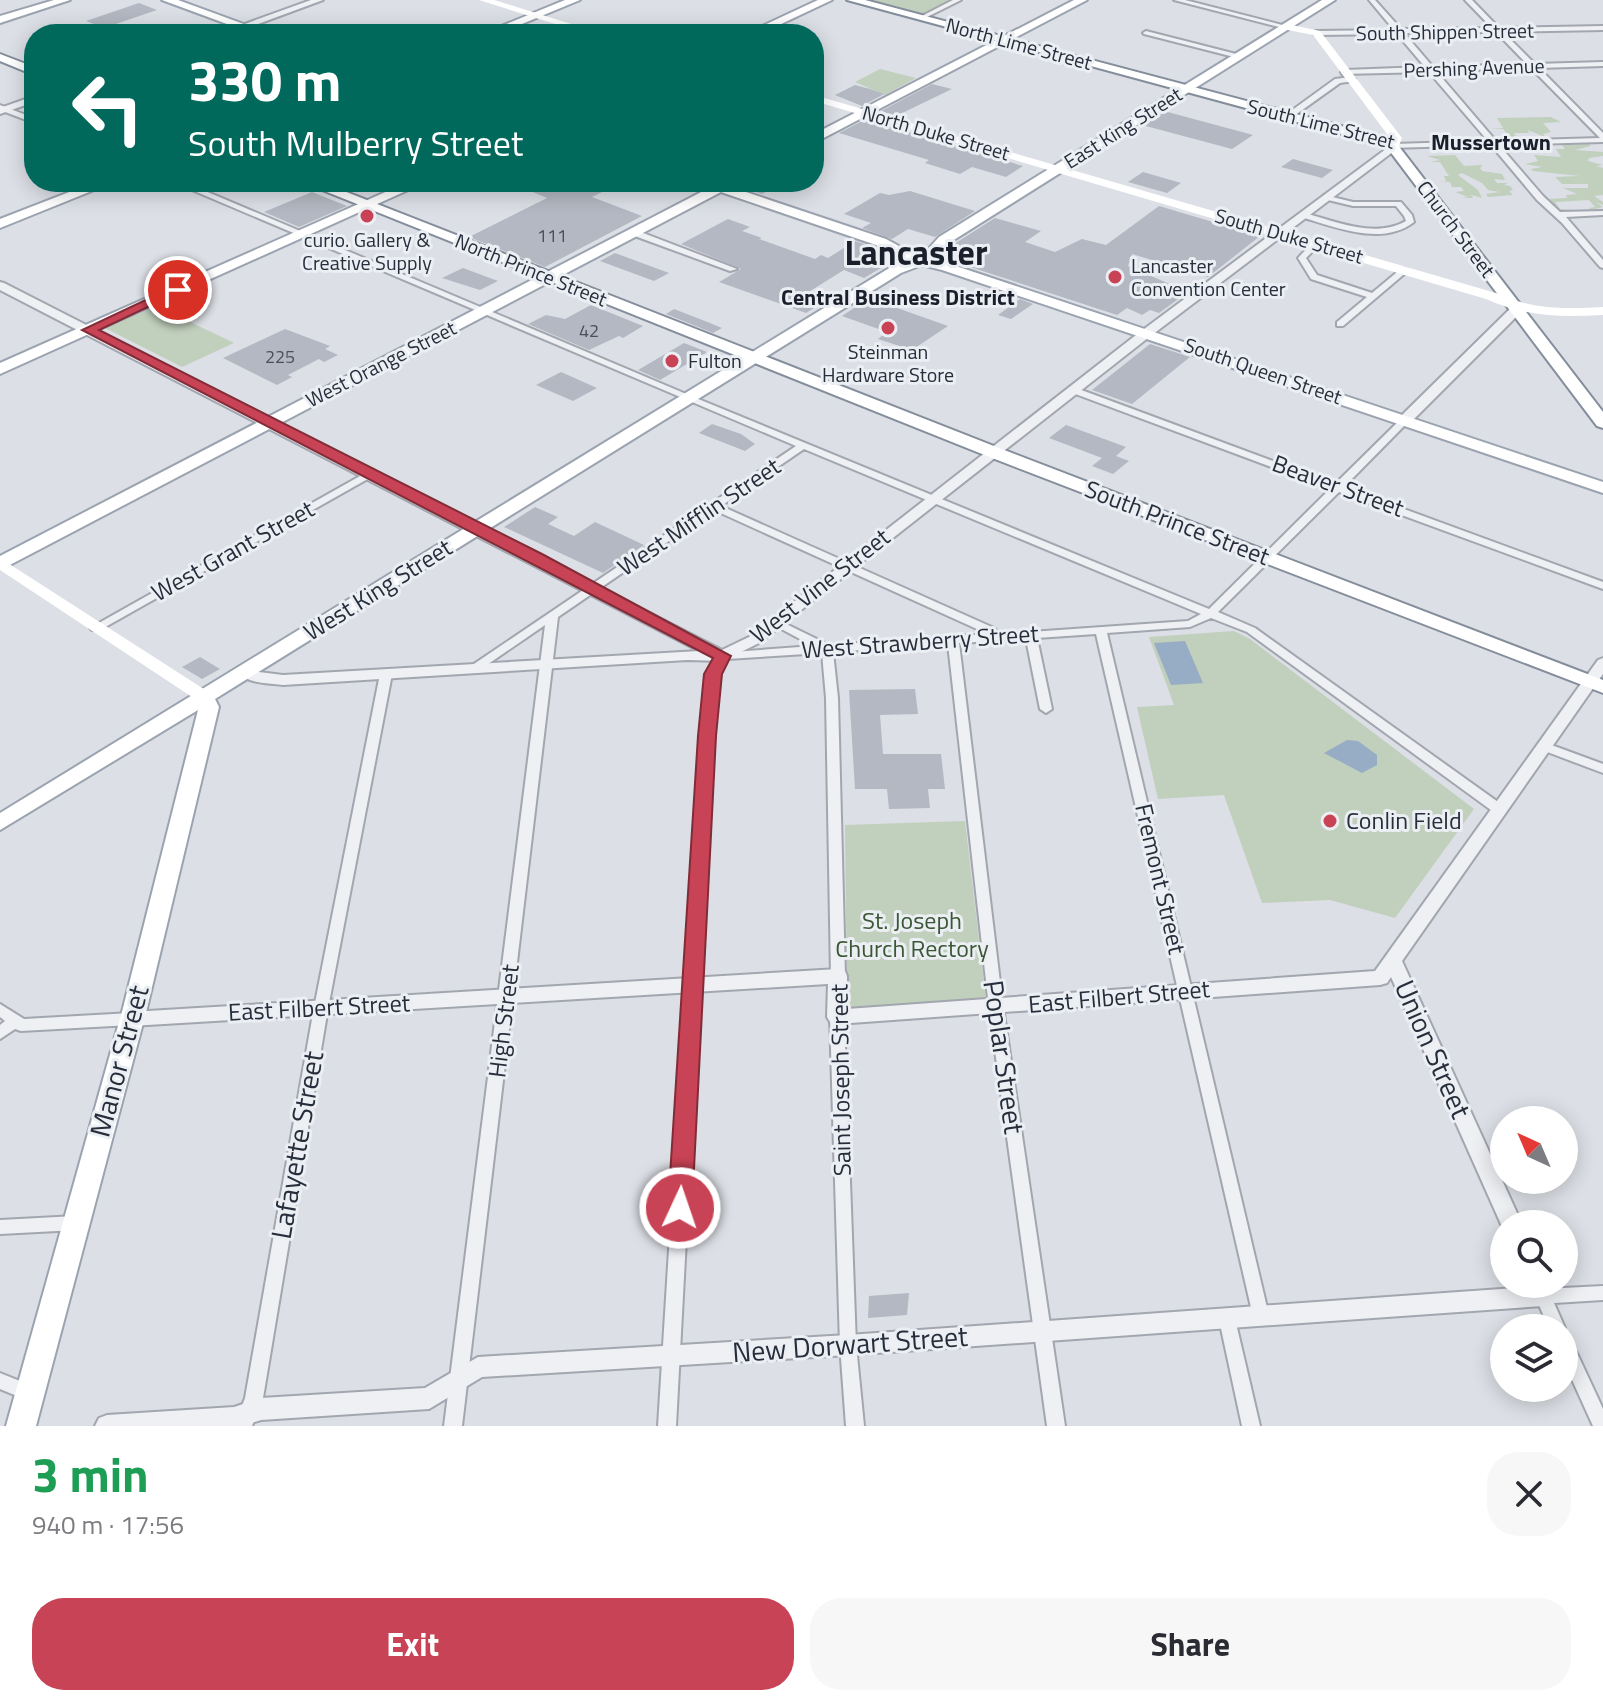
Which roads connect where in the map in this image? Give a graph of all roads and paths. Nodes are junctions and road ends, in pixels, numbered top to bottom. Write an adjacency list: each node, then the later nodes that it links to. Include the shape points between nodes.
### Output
1 (65, 0): 16 (main road)
2 (167, 0): 17 (main road)
3 (319, 0): 18 (street)
4 (484, 0): 14 (main road)
5 (575, 0): 14 (main road)
6 (827, 0): 21 (main road)
7 (852, 0): 15 (main road, North Lime Street)
8 (958, 0): 15 (street)
9 (1082, 0): 28 (main road)
10 (1177, 0): 22 (street)
11 (1330, 0): 22 (main road, East King Street)
12 (1372, 0): 27 (street)
13 (1468, 0): 24 (street)
14 (535, 15): 19 (main road); 20 (main road)
15 (921, 18): 28 (main road, North Lime Street)
16 (0, 20)
17 (235, 24)
18 (251, 24)
19 (513, 24)
20 (565, 24)
21 (773, 24)
22 (1287, 27): 26 (main road, South Shippen Street); 29 (main road, East King Street)
23 (1603, 28): 24 (street, South Shippen Street)
24 (1500, 31): 27 (street, South Shippen Street); 32 (street)
25 (1146, 33): 29 (street)
26 (1316, 33): 27 (street, South Shippen Street); 35 (main road, Church Street)
27 (1401, 34): 34 (street)
28 (1004, 40): 36 (main road, North Lime Street); 40 (main road)
29 (1238, 56): 36 (main road, East King Street)
30 (0, 57): 33 (main road)
31 (1603, 64): 32 (street, Pershing Avenue)
32 (1534, 66): 34 (street, Pershing Avenue); 44 (street)
33 (24, 67)
34 (1431, 69): 35 (street, Pershing Avenue); 45 (street)
35 (1345, 77): 41 (street); 46 (main road, Church Street, via 1396,138)
36 (1185, 89): 41 (main road, South Lime Street); 47 (main road, East King Street)
37 (824, 101): 40 (main road, North Duke Street)
38 (24, 102): 39 (street)
39 (2, 109): 42 (street)
40 (865, 113): 43 (main road); 47 (main road, North Duke Street)
41 (1288, 116): 46 (main road, South Lime Street)
42 (24, 117)
43 (824, 134)
44 (1603, 138): 45 (street, South Lime Street)
45 (1493, 142): 46 (street, South Lime Street); 58 (street)
46 (1394, 146): 54 (street, West Vine Street); 72 (main road, Church Street)
47 (1057, 169): 61 (main road, South Duke Street); 64 (main road, East King Street, via 944,240)
48 (82, 192): 59 (main road)
49 (200, 192): 62 (street)
50 (335, 192): 55 (main road, North Prince Street)
51 (397, 192): 55 (main road)
52 (712, 192): 60 (main road, West Orange Street)
53 (744, 192): 64 (main road, South Queen Street)
54 (1327, 197): 57 (street, West Vine Street); 57 (street, via 1353,204 1398,204 1410,222 1359,231)
55 (368, 205): 62 (main road); 68 (main road, North Prince Street)
56 (1603, 213): 58 (street)
57 (1304, 215): 61 (street, West Vine Street)
58 (1558, 215): 65 (street)
59 (0, 224)
60 (635, 233): 66 (street); 68 (main road, West Orange Street)
61 (1280, 233): 63 (main road, South Duke Street); 76 (street, West Vine Street)
62 (301, 235): 73 (street); 75 (main road)
63 (1316, 244): 67 (main road, South Duke Street); 70 (street, via 1302,258 1314,277)
64 (921, 262): 76 (main road, South Queen Street); 77 (main road, West King Street, via 896,270)
65 (1603, 265)
66 (733, 269)
67 (1405, 270): 70 (street); 72 (main road, South Duke Street)
68 (550, 278): 73 (main road, West Orange Street); 77 (main road, North Prince Street)
69 (0, 285): 75 (street)
70 (1374, 296): 74 (street)
71 (1603, 308): 72 (main road, South Duke Street, via 1536,314)
72 (1517, 309): 81 (main road, Church Street); 82 (street)
73 (482, 312): 80 (street); 83 (main road, West Orange Street)
74 (1340, 324)
75 (88, 330): 78 (main road); 83 (street)
76 (1147, 333): 79 (street, West Vine Street); 82 (main road, South Queen Street)
77 (752, 358): 80 (main road, West King Street); 85 (main road, South Prince Street)
78 (0, 369)
79 (1073, 390): 85 (street, West Vine Street); 87 (street, Beaver Street)
80 (688, 398): 84 (street); 91 (main road, West King Street)
81 (1601, 417)
82 (1405, 420): 87 (street); 88 (main road, South Queen Street)
83 (269, 423): 86 (street); 93 (main road, West Orange Street)
84 (804, 445): 89 (street); 90 (street, West Mifflin Street)
85 (993, 452): 89 (street, West Vine Street); 92 (main road, South Prince Street)
86 (369, 474): 91 (street); 100 (street, West Grant Street)
87 (1340, 487): 92 (street); 95 (street, Beaver Street)
88 (1603, 488)
89 (933, 499): 94 (street, West Vine Street); 97 (street)
90 (715, 507): 94 (street); 96 (street, West Mifflin Street)
91 (477, 528): 96 (street); 110 (main road, West King Street)
92 (1266, 558): 97 (street); 112 (main road, South Prince Street)
93 (0, 563): 100 (main road)
94 (846, 566): 99 (street, West Vine Street); 103 (street)
95 (1603, 586)
96 (593, 588): 98 (street, West Mifflin Street); 106 (street)
97 (1211, 613): 101 (street, West Strawberry Street, via 1190,624); 117 (street, via 1262,636)
98 (552, 616): 108 (street, High Street); 109 (street, West Mifflin Street)
99 (776, 622): 105 (street); 106 (street, West Vine Street)
100 (96, 628): 113 (main road)
101 (1101, 630): 102 (street, West Strawberry Street); 122 (street, Fremont Street)
102 (1031, 634): 103 (street, West Strawberry Street); 114 (street)
103 (997, 637): 104 (street, West Strawberry Street)
104 (953, 639): 105 (street, West Strawberry Street); 124 (street, Poplar Street)
105 (827, 649): 106 (street, West Strawberry Street); 120 (street, Saint Joseph Street)
106 (723, 656): 108 (street, West Strawberry Street); 121 (street, West Vine Street, via 713,674)
107 (1603, 663): 112 (street)
108 (547, 664): 109 (street, West Strawberry Street); 123 (street, High Street)
109 (474, 668): 111 (street, West Strawberry Street)
110 (245, 672): 111 (street, West Strawberry Street, via 275,680); 113 (main road, West King Street)
111 (386, 674): 125 (street, Lafayette Street)
112 (1597, 685): 115 (street)
113 (204, 697): 118 (main road, West King Street); 128 (main road, Manor Street, via 209,707)
114 (1046, 709)
115 (1546, 747): 116 (street); 117 (street)
116 (1603, 769)
117 (1500, 810): 119 (street)
118 (0, 823)
119 (1394, 963): 122 (street, East Filbert Street, via 1380,978); 131 (street, Union Street)
120 (838, 976): 121 (street, East Filbert Street); 127 (street, Saint Joseph Street)
121 (691, 985): 123 (street, East Filbert Street); 141 (street, West Vine Street)
122 (1187, 990): 124 (street, East Filbert Street); 137 (street, Fremont Street)
123 (507, 996): 125 (street, East Filbert Street); 143 (street, High Street)
124 (996, 1007): 127 (street, East Filbert Street); 139 (street, Poplar Street)
125 (321, 1008): 128 (street, East Filbert Street); 146 (street, Lafayette Street, via 254,1398)
126 (0, 1009): 129 (street)
127 (837, 1017): 140 (street, Saint Joseph Street)
128 (131, 1019): 129 (street, via 21,1025); 132 (main road, Manor Street)
129 (15, 1021): 130 (street)
130 (0, 1033)
131 (1505, 1210)
132 (76, 1223): 133 (street); 145 (main road, Manor Street)
133 (0, 1227)
134 (1578, 1292): 135 (street, New Dorwart Street)
135 (1603, 1293)
136 (1490, 1295): 137 (street, New Dorwart Street)
137 (1261, 1316): 138 (street, New Dorwart Street)
138 (1227, 1319): 139 (street, New Dorwart Street); 153 (street)
139 (1043, 1331): 140 (street, New Dorwart Street); 152 (street, Poplar Street)
140 (848, 1345): 141 (street, New Dorwart Street); 151 (street, Saint Joseph Street)
141 (671, 1355): 143 (street, New Dorwart Street, via 478,1367); 150 (street, West Vine Street)
142 (1578, 1374): 154 (street)
143 (459, 1378): 146 (street, New Dorwart Street, via 429,1398 261,1409); 149 (street, High Street)
144 (0, 1381): 145 (street)
145 (29, 1393): 147 (main road, Manor Street)
146 (245, 1420): 148 (street, New Dorwart Street)
147 (21, 1426)
148 (107, 1426)
149 (453, 1426)
150 (667, 1426)
151 (855, 1426)
152 (1056, 1426)
153 (1251, 1426)
154 (1602, 1426)

